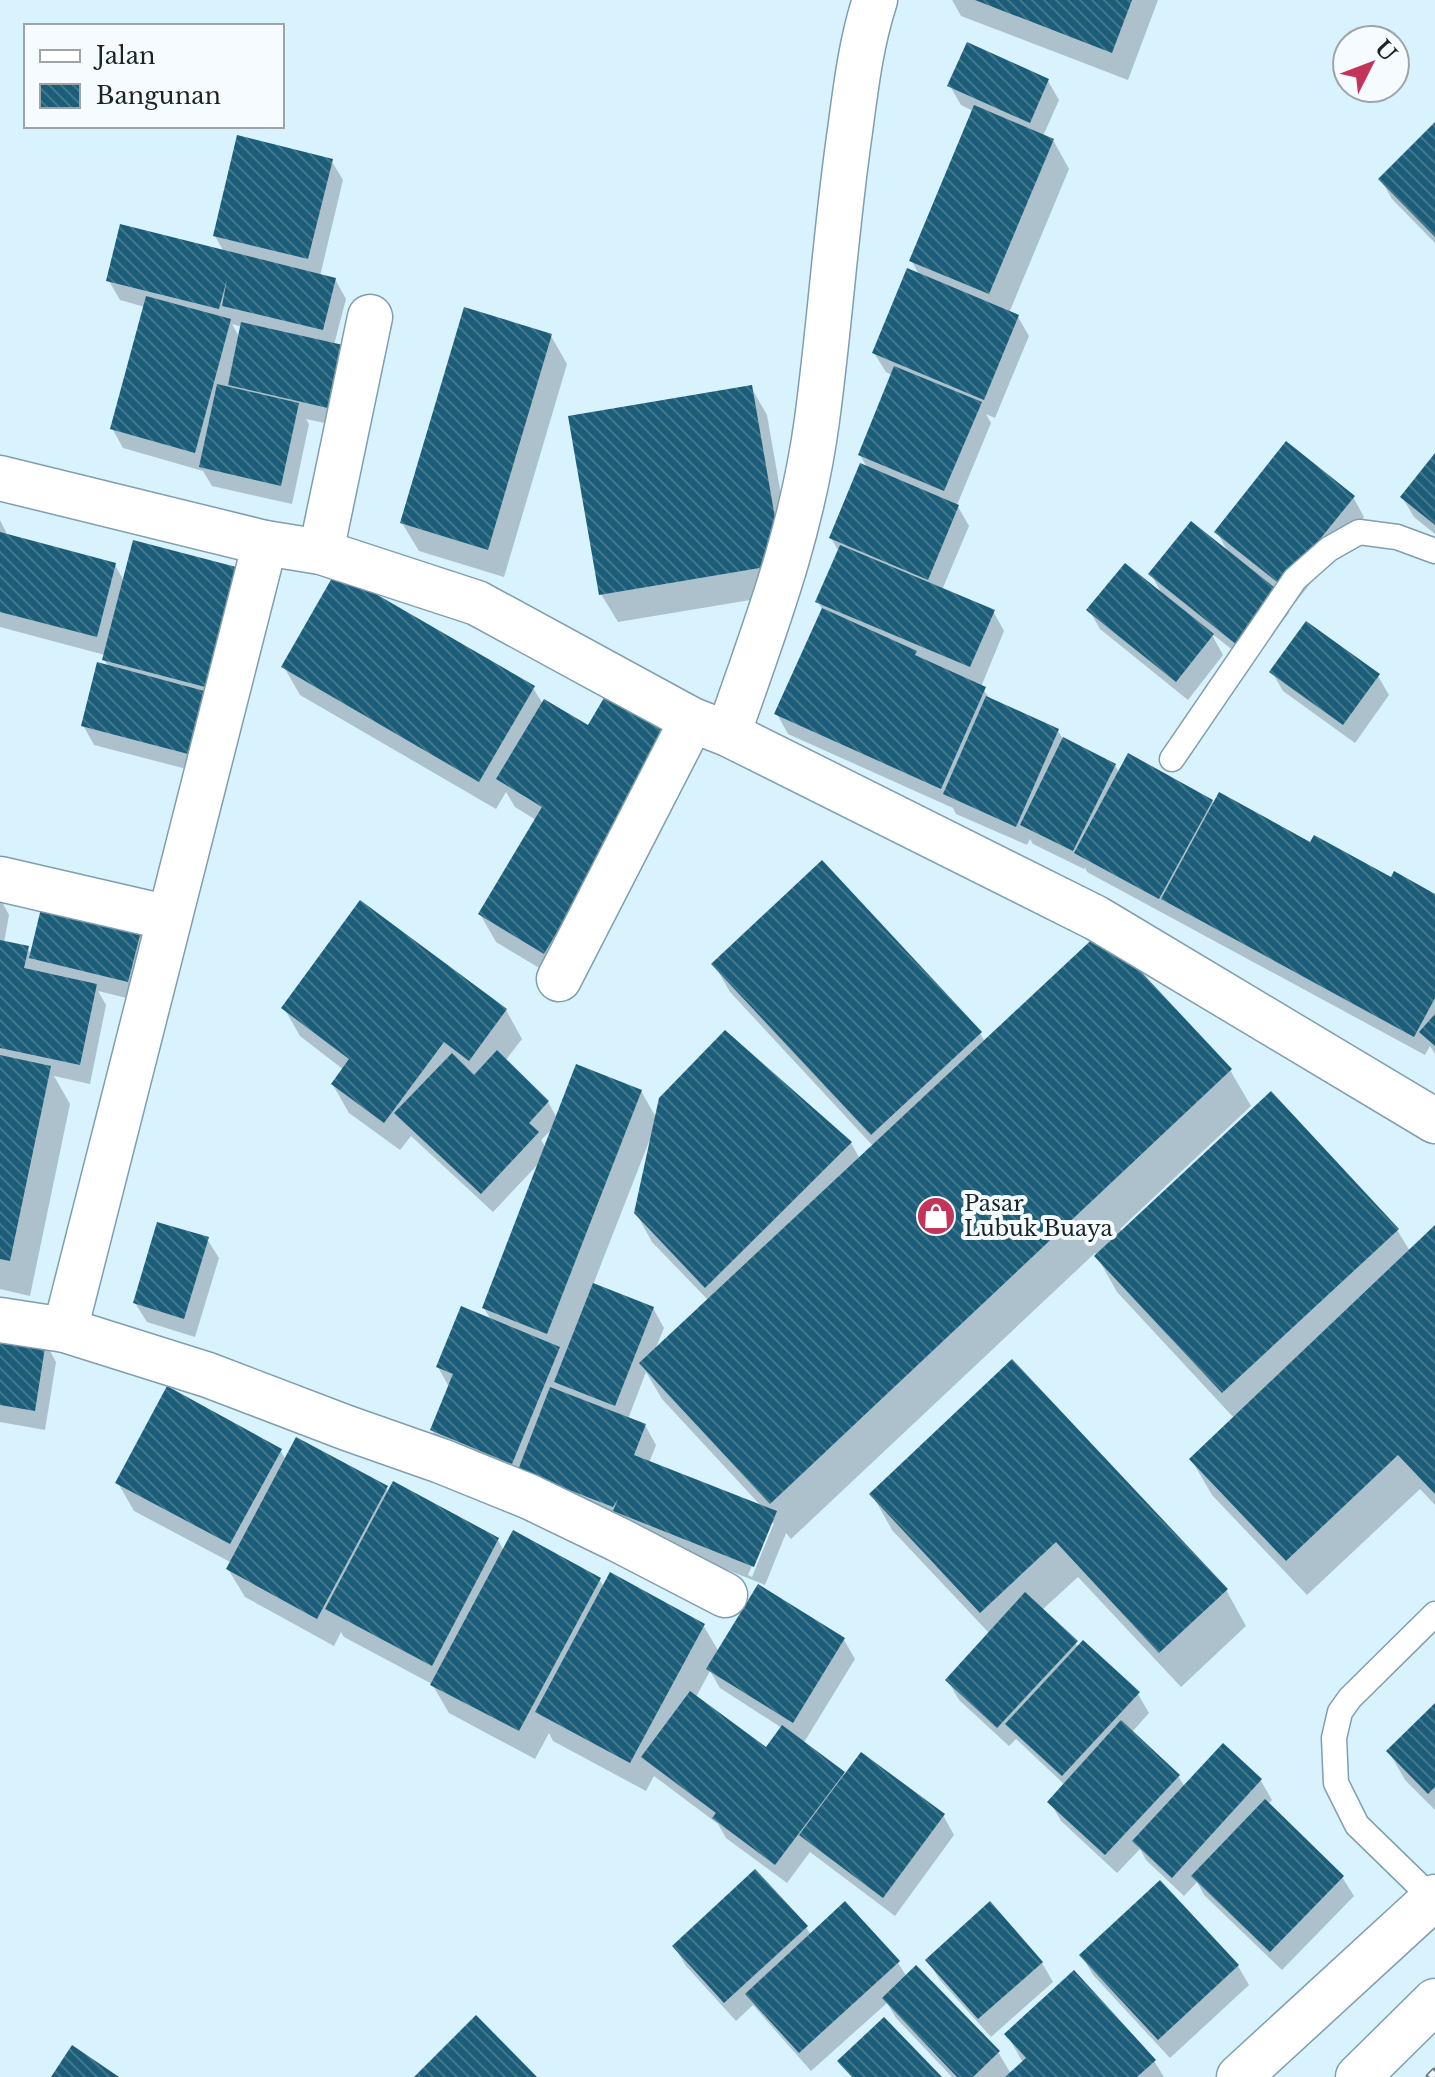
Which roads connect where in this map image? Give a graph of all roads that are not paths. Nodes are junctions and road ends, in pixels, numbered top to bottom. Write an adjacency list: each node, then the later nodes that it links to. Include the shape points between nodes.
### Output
1 (875, 0): 7 (main road, via 857,80 806,490 787,566)
2 (370, 317): 6 (main road)
3 (0, 478): 4 (main road)
4 (265, 543): 6 (main road); 10 (main road)
5 (1435, 551): 8 (lane, via 1397,537 1359,532 1329,549 1295,579)
6 (321, 552): 7 (main road, via 477,603)
7 (710, 727): 11 (main road); 12 (main road, via 1096,918)
8 (1172, 759)
9 (0, 879): 10 (main road)
10 (169, 918): 14 (main road)
11 (559, 979)
12 (1435, 1121)
13 (0, 1320): 14 (main road)
14 (65, 1330): 15 (main road, via 208,1375 441,1461 530,1497)
15 (725, 1595)
16 (1435, 1614): 17 (lane, via 1350,1698 1340,1712 1334,1738 1336,1783 1357,1825)
17 (1434, 1898): 19 (main road)
18 (1435, 2001): 20 (main road)
19 (1239, 2077)
20 (1358, 2077)

